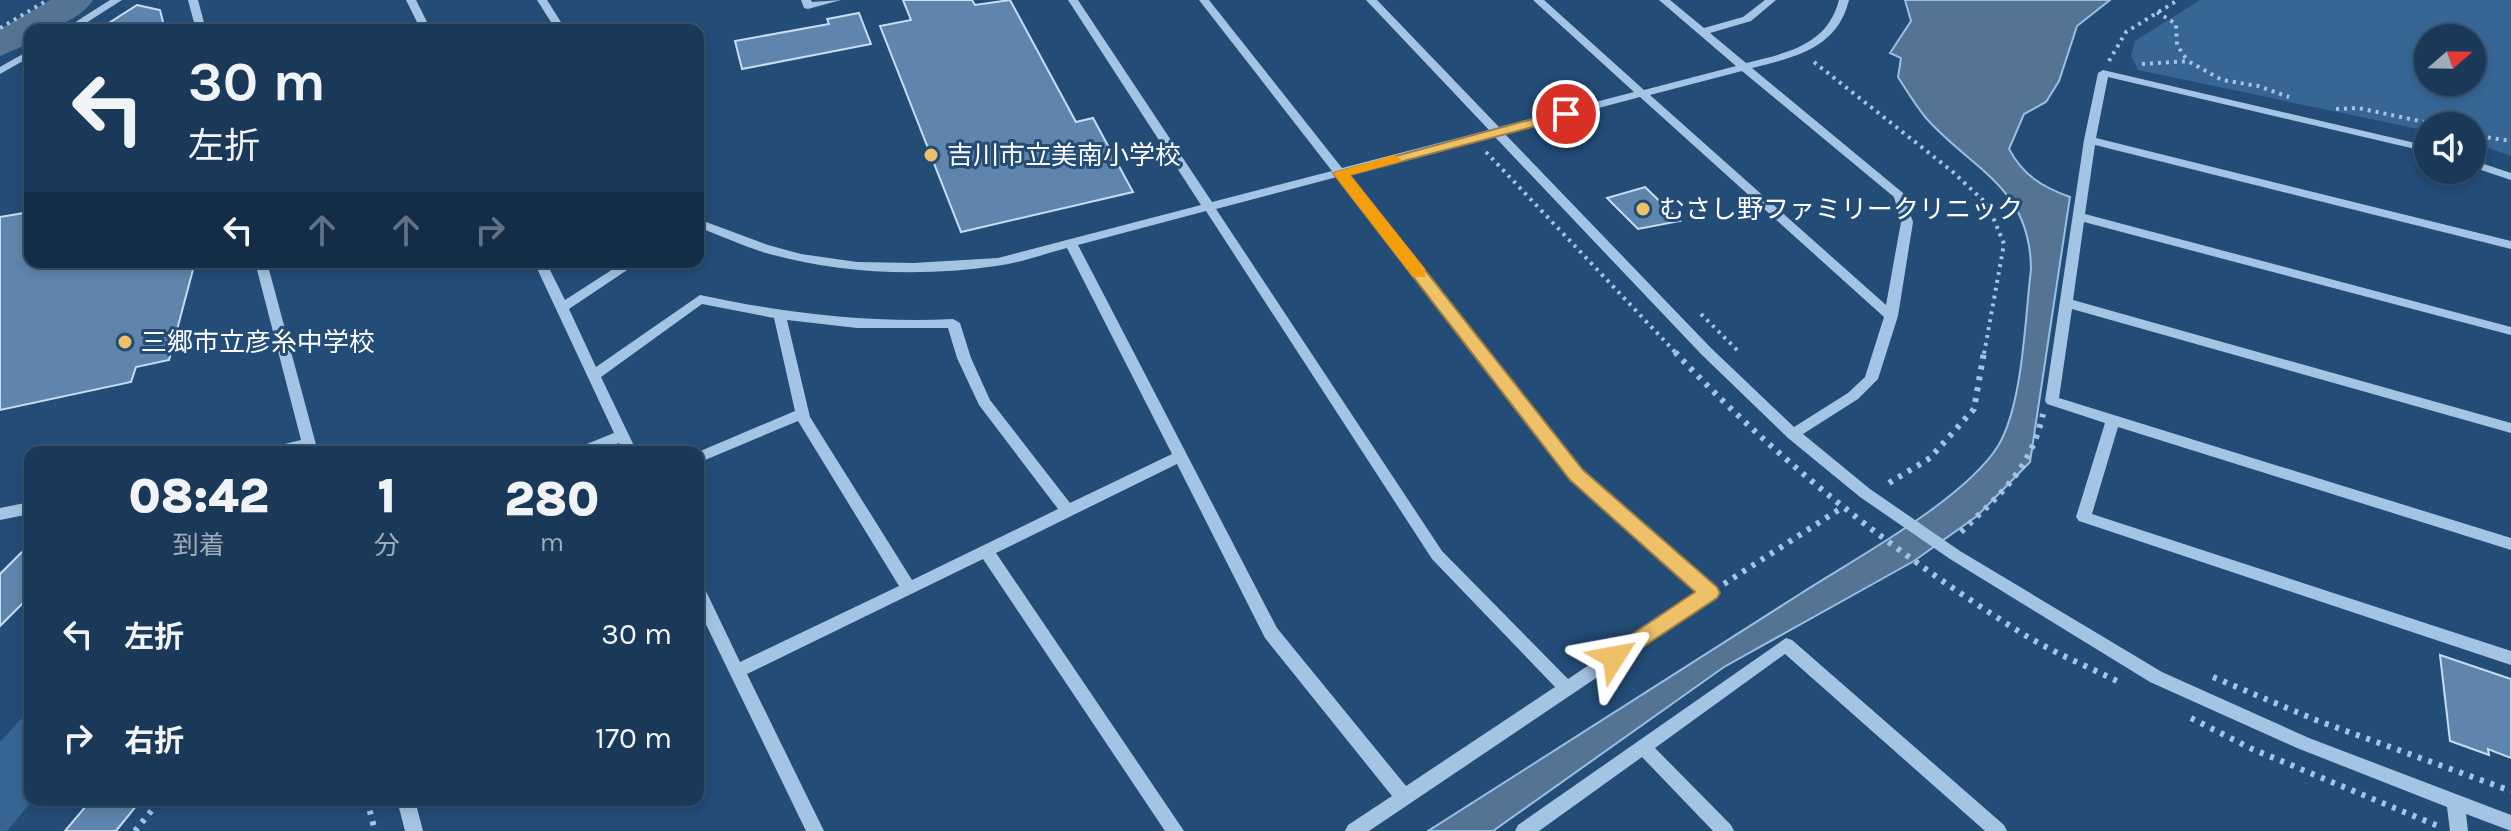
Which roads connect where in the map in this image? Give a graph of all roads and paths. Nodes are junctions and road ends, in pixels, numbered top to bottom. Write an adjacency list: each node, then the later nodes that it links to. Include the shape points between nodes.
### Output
1 (48, 0): 21 (path)
2 (117, 0): 17 (street)
3 (193, 0): 18 (street)
4 (411, 0): 19 (street)
5 (806, 0): 6 (street, via 808,6)
6 (836, 0)
7 (1073, 0): 42 (street)
8 (1204, 0): 40 (street)
9 (1371, 0): 34 (street)
10 (1538, 0): 30 (street)
11 (1664, 0): 22 (street)
12 (1771, 0): 22 (street, via 1747,19)
13 (1844, 0): 28 (street, via 1841,20 1823,37 1793,54)
14 (2178, 0): 16 (path)
15 (546, 1): 20 (street)
16 (2157, 12): 25 (path, via 2177,24 2177,45); 27 (path, via 2126,32 2106,67)
17 (78, 24)
18 (199, 24)
19 (423, 24)
20 (558, 24)
21 (0, 28)
22 (1702, 32): 28 (street)
23 (24, 57): 29 (street)
24 (1810, 59): 67 (path, via 1988,205 2004,244 1974,409 1930,458)
25 (2188, 61): 26 (path); 31 (path, via 2222,80)
26 (2133, 65)
27 (2119, 66)
28 (1743, 69): 30 (street); 52 (street, via 1899,196 1907,222)
29 (0, 71)
30 (1643, 94): 34 (street); 52 (street)
31 (2293, 99)
32 (2328, 109): 33 (path, via 2358,108)
33 (2414, 120)
34 (1497, 133): 40 (street); 60 (street)
35 (2486, 137): 37 (path)
36 (2090, 140): 38 (street, via 2103,73); 43 (street); 46 (street)
37 (2511, 141)
38 (2414, 146)
39 (2486, 168): 41 (street)
40 (1341, 173): 42 (street); 78 (street, via 1577,475)
41 (2511, 177)
42 (1211, 208): 45 (street); 83 (street, via 1437,555)
43 (2081, 217): 50 (street); 54 (street)
44 (704, 225): 45 (street, via 771,251 841,266 943,267 998,262)
45 (1072, 245): 66 (street)
46 (2511, 245)
47 (263, 268): 62 (street)
48 (543, 268): 51 (street)
49 (624, 268): 51 (street)
50 (2067, 303): 56 (street); 59 (street)
51 (562, 308): 55 (street)
52 (1891, 316): 60 (street, via 1871,379)
53 (780, 317): 55 (street, via 700,299); 57 (street); 70 (street, via 893,326 953,323 984,402)
54 (2511, 331)
55 (593, 376): 61 (street)
56 (2052, 401): 58 (street); 73 (path, via 2043,410 2037,448 2021,475 1959,532)
57 (802, 414): 65 (street); 77 (street)
58 (2113, 420): 74 (street); 80 (street, via 2084,517)
59 (2511, 428)
60 (1793, 434): 68 (street)
61 (622, 436): 63 (street); 64 (street)
62 (309, 446)
63 (597, 446)
64 (627, 446)
65 (704, 455)
66 (1179, 457): 70 (street); 86 (street, via 1271,633)
67 (1889, 483)
68 (1865, 493): 78 (path); 87 (street, via 1955,555 2156,677)
69 (24, 509): 72 (street)
70 (1068, 511): 75 (street)
71 (1849, 512): 76 (path)
72 (0, 514)
73 (1973, 540)
74 (2511, 544)
75 (986, 551): 77 (street); 96 (street)
76 (1916, 558)
77 (909, 588): 81 (street)
78 (1709, 593): 83 (street)
79 (704, 604): 81 (street)
80 (2511, 658)
81 (737, 671): 95 (street)
82 (2201, 672): 85 (path)
83 (1567, 689): 86 (street)
84 (1644, 748): 98 (street); 99 (street); 100 (street, via 1786,645)
85 (2511, 791)
86 (1404, 797): 97 (street)
87 (2456, 803): 91 (street); 101 (street)
88 (155, 806): 92 (path)
89 (369, 806): 93 (path)
90 (408, 806): 94 (street)
91 (2511, 823)
92 (135, 831)
93 (375, 831)
94 (414, 831)
95 (815, 831)
96 (1175, 831)
97 (1354, 831)
98 (1524, 831)
99 (1725, 831)
100 (1998, 831)
101 (2459, 831)

